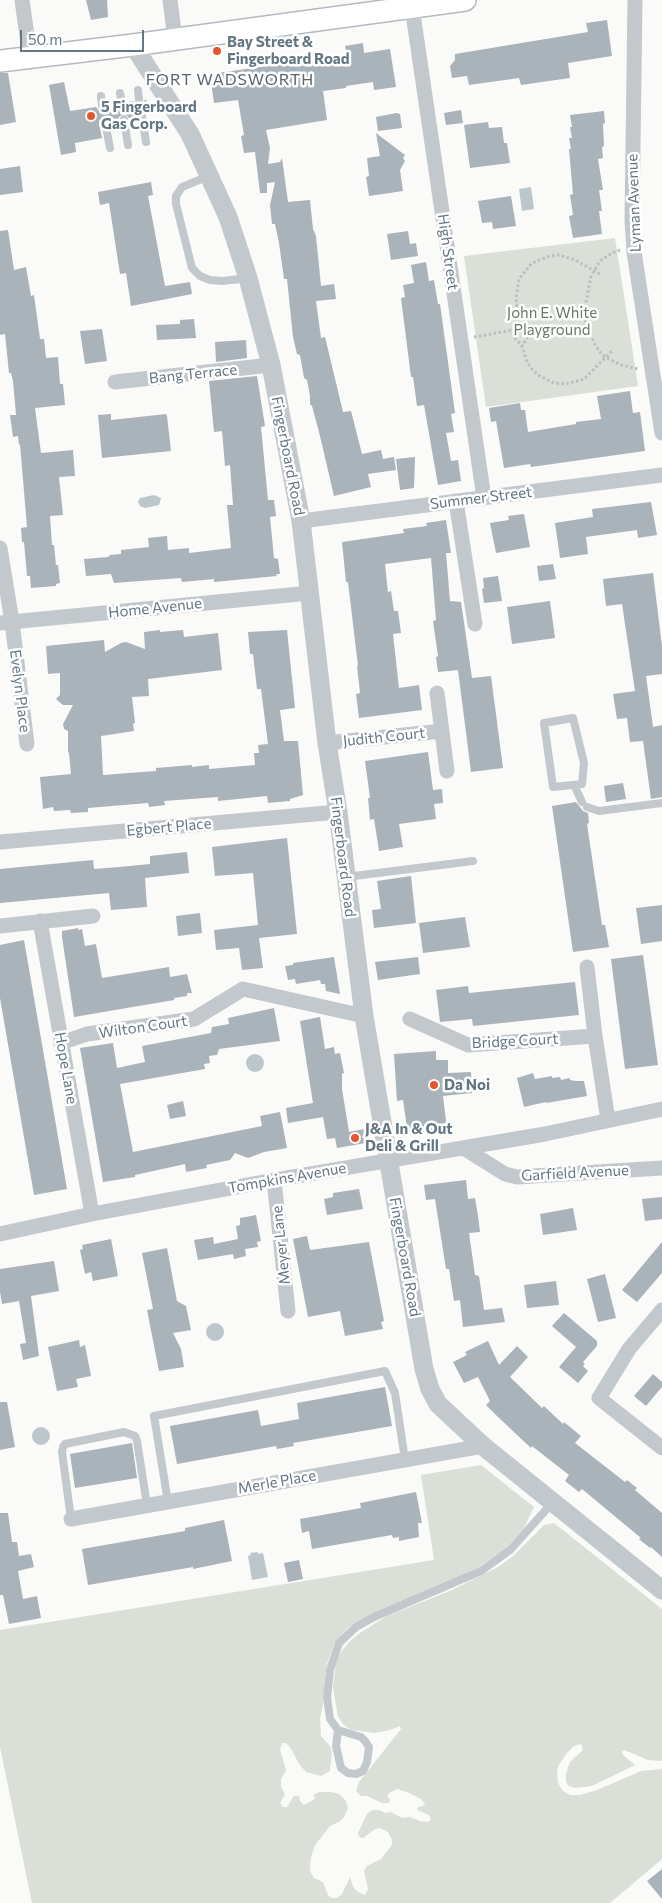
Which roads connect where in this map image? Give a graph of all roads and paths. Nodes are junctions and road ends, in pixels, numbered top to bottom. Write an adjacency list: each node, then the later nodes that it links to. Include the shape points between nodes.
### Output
1 (22, 0): 9 (street)
2 (170, 0): 7 (street)
3 (464, 0): 6 (main road)
4 (634, 0): 37 (street, Lyman Avenue, via 632,220)
5 (380, 5): 6 (main road); 7 (main road)
6 (412, 7): 39 (street, High Street)
7 (175, 39): 8 (main road)
8 (133, 45): 9 (main road); 23 (street, Fingerboard Road, via 190,134)
9 (30, 57): 10 (main road)
10 (0, 61)
11 (138, 90): 14 (lane)
12 (120, 93): 15 (lane)
13 (101, 96): 16 (lane)
14 (139, 100)
15 (122, 103)
16 (102, 106)
17 (142, 116): 20 (lane)
18 (124, 119): 21 (lane)
19 (105, 122): 22 (lane)
20 (146, 142)
21 (128, 145)
22 (110, 148)
23 (210, 176): 27 (street, Fingerboard Road, via 228,217); 27 (lane, via 182,187 176,196 192,268 210,280)
24 (621, 249): 25 (path, via 606,257)
25 (594, 270): 26 (path); 28 (path, via 559,256 532,263 518,284); 33 (path, via 588,287 585,316 589,334)
26 (600, 274)
27 (248, 278): 34 (street, Fingerboard Road)
28 (518, 316): 29 (path); 31 (path, via 528,327)
29 (513, 330): 30 (path); 31 (path, via 514,337)
30 (476, 336)
31 (522, 346): 33 (path, via 526,362 532,369 554,383 566,384 584,379)
32 (612, 351): 33 (path)
33 (606, 358): 35 (path)
34 (271, 365): 36 (street, Bang Terrace); 41 (street, Fingerboard Road)
35 (639, 369)
36 (115, 382)
37 (662, 433)
38 (662, 475): 39 (street, Summer Street)
39 (484, 498): 40 (street, Summer Street)
40 (456, 501): 41 (street, Summer Street); 45 (street)
41 (301, 521): 43 (street, Fingerboard Road)
42 (0, 548): 44 (street, Evelyn Place)
43 (310, 593): 44 (street, Home Avenue); 48 (street, Fingerboard Road)
44 (6, 623): 49 (street, Evelyn Place)
45 (475, 624)
46 (437, 693): 47 (street, Judith Court)
47 (442, 731): 48 (street, Judith Court); 50 (street, Judith Court)
48 (327, 743): 53 (street, Fingerboard Road)
49 (27, 744)
50 (447, 771)
51 (574, 785): 51 (lane, via 554,787 544,723 573,718 584,763 582,784); 52 (lane, via 584,804 599,811)
52 (662, 802)
53 (338, 812): 54 (street, Egbert Place); 56 (street, Fingerboard Road)
54 (0, 842)
55 (473, 861): 56 (lane)
56 (346, 877): 61 (street, Fingerboard Road)
57 (93, 916): 58 (street)
58 (40, 921): 59 (street); 64 (street, Hope Lane)
59 (0, 926)
60 (587, 967): 63 (street)
61 (364, 1016): 64 (street, Wilton Court, via 243,989 194,1019 88,1034); 68 (street, Fingerboard Road)
62 (410, 1019): 63 (street, Bridge Court, via 468,1045)
63 (595, 1036): 66 (street)
64 (62, 1043): 71 (street, Hope Lane)
65 (662, 1108): 66 (street, Tompkins Avenue)
66 (608, 1120): 67 (street, Tompkins Avenue)
67 (465, 1148): 68 (street, Tompkins Avenue); 69 (street, Garfield Avenue, via 505,1174 517,1177)
68 (389, 1160): 70 (street, Tompkins Avenue); 75 (street, Fingerboard Road, via 430,1389 438,1404)
69 (662, 1168)
70 (274, 1180): 71 (street, Tompkins Avenue); 74 (street, Meyer Lane)
71 (92, 1214): 72 (street, Tompkins Avenue)
72 (0, 1234)
73 (662, 1310): 76 (street, via 629,1349 599,1398)
74 (288, 1311)
75 (484, 1446): 77 (street, Merle Place); 79 (street, Fingerboard Road)
76 (662, 1448)
77 (405, 1460): 78 (street, Merle Place); 78 (lane, via 395,1393 386,1371 154,1416)
78 (168, 1502): 80 (street, Merle Place)
79 (553, 1502): 82 (street, Fingerboard Road); 83 (lane, via 510,1550 481,1571 374,1618 356,1628 340,1643 330,1670 326,1697 330,1719)
80 (148, 1505): 81 (street, Merle Place); 81 (lane, via 137,1441 135,1436 124,1432 63,1447)
81 (71, 1519)
82 (662, 1590)
83 (338, 1730): 83 (lane, via 336,1746 341,1768 356,1774 367,1762 369,1747 360,1737)

